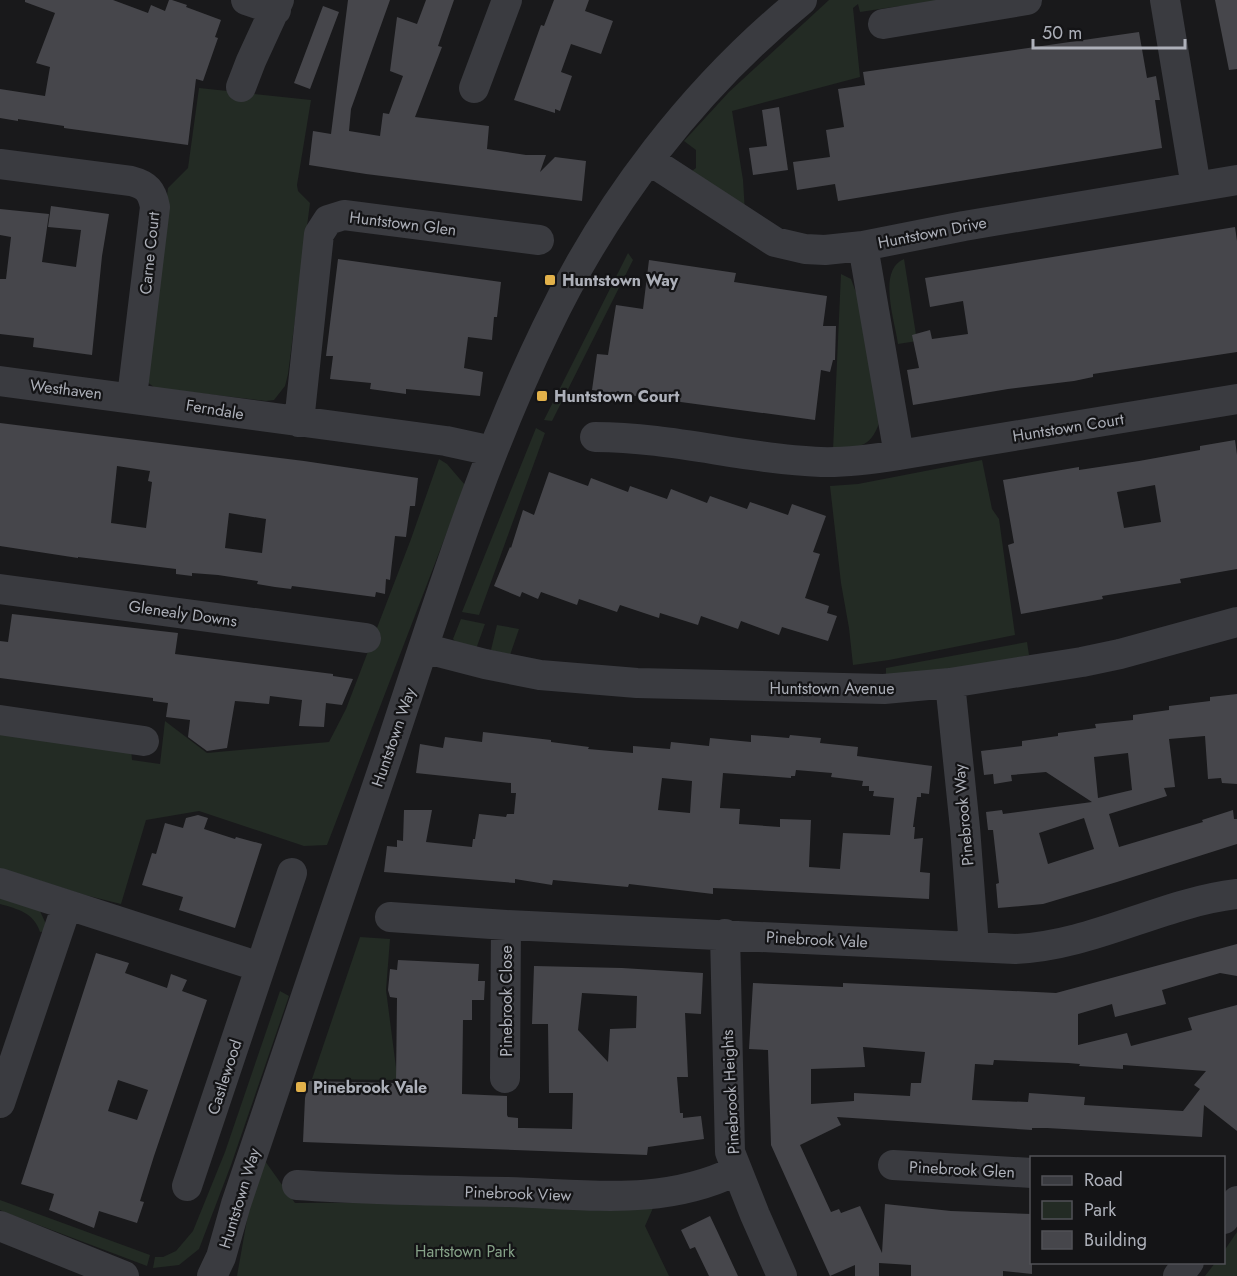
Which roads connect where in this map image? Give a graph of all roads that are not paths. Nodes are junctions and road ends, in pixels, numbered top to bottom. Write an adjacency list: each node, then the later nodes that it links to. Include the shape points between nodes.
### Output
1 (246, 0): 6 (street)
2 (507, 0): 9 (street)
3 (802, 0): 10 (street, Huntstown Way, via 705,91)
4 (1028, 0): 7 (street)
5 (1165, 0): 13 (street)
6 (278, 5): 8 (street)
7 (883, 24)
8 (242, 87)
9 (474, 88)
10 (650, 160): 15 (street, Huntstown Drive, via 775,242 825,250); 21 (street, Huntstown Way, via 573,277)
11 (0, 164): 17 (street, Carne Court, via 131,181 150,191 155,207)
12 (1237, 180): 13 (street, Huntstown Drive)
13 (1196, 187): 15 (street, Huntstown Drive)
14 (539, 240): 19 (street, Huntstown Glen, via 344,215 328,220 319,234)
15 (863, 246): 22 (street)
16 (0, 381): 17 (street, Westhaven)
17 (132, 397): 19 (street, Ferndale)
18 (1237, 399): 22 (street, Huntstown Court)
19 (298, 422): 21 (street, Ferndale, via 446,441)
20 (596, 437): 22 (street, Huntstown Court, via 818,462)
21 (492, 451): 26 (street, Huntstown Way)
22 (899, 456)
23 (0, 589): 25 (street, Glenealy Downs)
24 (1237, 622): 27 (street, Huntstown Avenue, via 1082,662)
25 (366, 638)
26 (423, 648): 27 (street, Huntstown Avenue, via 531,674 631,682 865,690); 53 (street, Huntstown Way)
27 (950, 683): 37 (street, Pinebrook Way)
28 (0, 720): 29 (street)
29 (144, 741)
30 (292, 873): 38 (street, Castlewood)
31 (0, 883): 33 (street)
32 (1237, 894): 37 (street, Pinebrook Vale, via 1205,899 1054,945 1015,949)
33 (67, 905): 38 (street); 40 (street)
34 (390, 917): 35 (street, Pinebrook Vale)
35 (506, 925): 36 (street, Pinebrook Vale); 39 (street, Pinebrook Close)
36 (725, 934): 37 (street, Pinebrook Vale); 42 (street, Pinebrook Heights, via 728,1122)
37 (974, 947)
38 (260, 967): 45 (street, Castlewood)
39 (505, 1078)
40 (0, 1103)
41 (893, 1165): 43 (street, Pinebrook Glen)
42 (736, 1171): 44 (street, Pinebrook View, via 689,1189 641,1196); 54 (street, Pinebrook Heights)
43 (1030, 1173)
44 (297, 1185)
45 (187, 1186)
46 (1237, 1201): 47 (street)
47 (1225, 1218)
48 (0, 1226): 50 (street)
49 (1188, 1264): 55 (street)
50 (124, 1276)
51 (188, 1276): 52 (street)
52 (203, 1276)
53 (212, 1276)
54 (782, 1276)
55 (1178, 1276)

